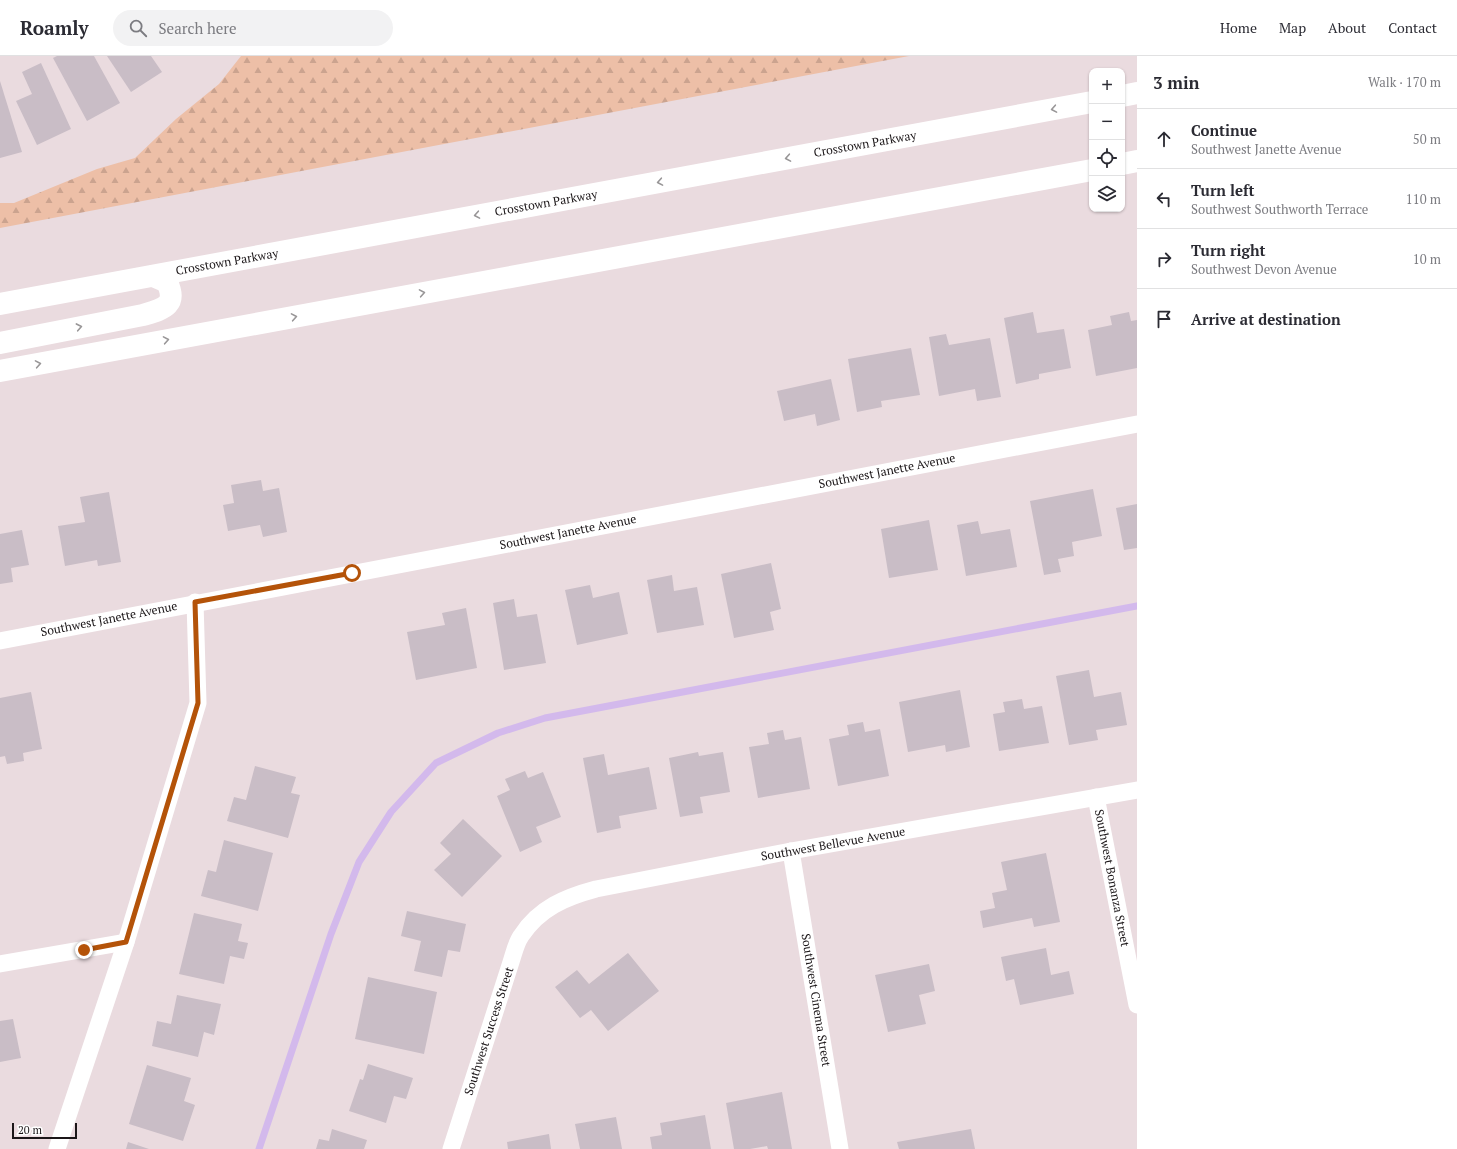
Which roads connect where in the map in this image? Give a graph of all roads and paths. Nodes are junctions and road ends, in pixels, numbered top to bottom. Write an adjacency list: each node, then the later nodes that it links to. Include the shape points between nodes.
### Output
1 (1137, 94): 2 (main road)
2 (1125, 96)
3 (1089, 103): 7 (main road, Crosstown Parkway, one-way to 7)
4 (1137, 161): 5 (main road)
5 (1125, 163)
6 (1089, 171): 10 (main road, one-way to 6)
7 (153, 276): 8 (main road, Crosstown Parkway); 9 (main road, one-way to 7, via 160,310 167,306 172,291 168,282)
8 (0, 304)
9 (0, 343)
10 (0, 371)
11 (1137, 424): 12 (street, Southwest Janette Avenue)
12 (195, 602): 13 (street, Southwest Janette Avenue); 18 (street, via 198,703)
13 (0, 640)
14 (1137, 790): 15 (street, Southwest Bellevue Avenue)
15 (1096, 797): 16 (street, Southwest Bellevue Avenue); 20 (street, Southwest Bonanza Street)
16 (792, 851): 17 (street, Southwest Bellevue Avenue, via 596,889 568,897); 23 (street, Southwest Cinema Street)
17 (536, 918): 22 (street, Southwest Success Street, via 521,936 511,962)
18 (126, 942): 19 (street); 21 (street)
19 (0, 964)
20 (1137, 1005)
21 (57, 1149)
22 (451, 1149)
23 (840, 1149)

